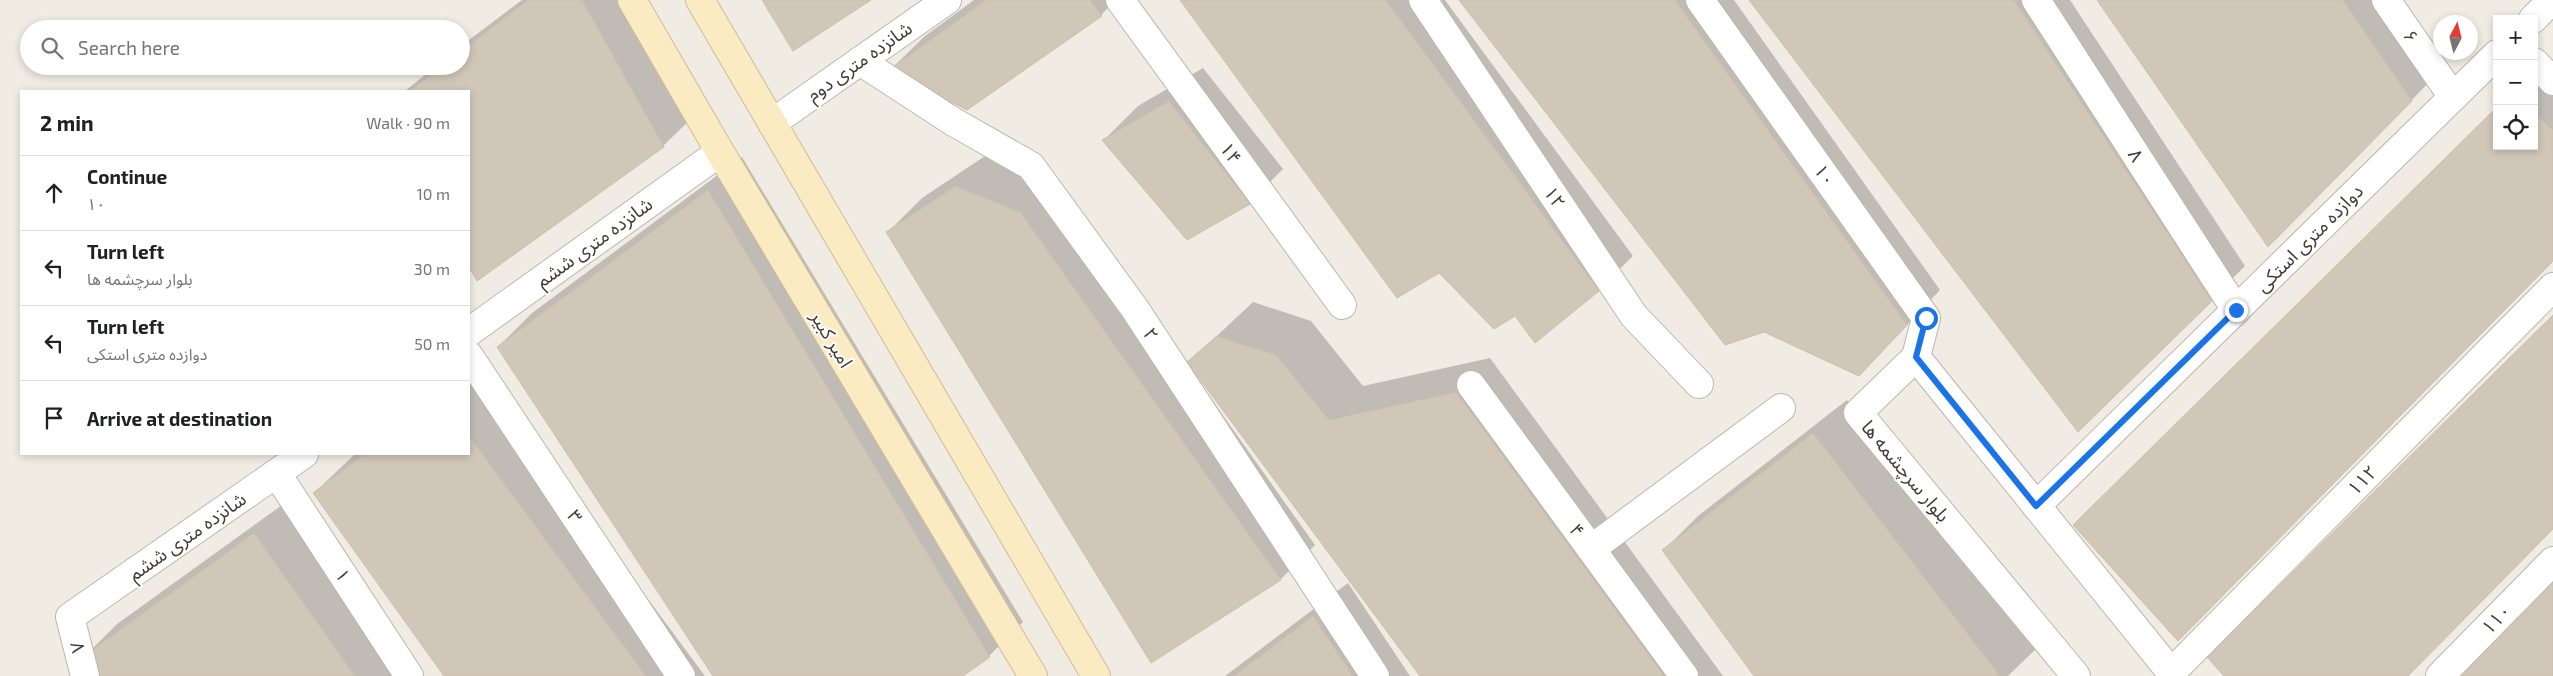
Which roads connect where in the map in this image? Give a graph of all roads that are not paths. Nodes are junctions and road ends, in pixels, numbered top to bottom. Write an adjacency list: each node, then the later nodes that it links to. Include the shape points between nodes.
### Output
1 (632, 0): 17 (main road, امیر کبیر)
2 (700, 0): 16 (main road)
3 (947, 0): 12 (street, شانزده متری دوم)
4 (1120, 0): 19 (street, ۱۴)
5 (1423, 0): 24 (street, ۱۲, via 1634,316)
6 (1700, 0): 22 (street, ۱۰, via 1926,318)
7 (2036, 0): 20 (street, ۸)
8 (2386, 0): 15 (street, ۶)
9 (2552, 0): 10 (street)
10 (2537, 15)
11 (2493, 58): 15 (street, دوازده متری استکی)
12 (860, 61): 16 (street, شانزده متری دوم); 39 (street, ۲, via 952,121 1031,166 1135,309)
13 (2538, 66): 14 (street)
14 (2553, 81)
15 (2452, 97): 20 (street, دوازده متری استکی)
16 (772, 123): 38 (main road)
17 (720, 152): 21 (street, شانزده متری ششم); 33 (main road, امیر کبیر)
18 (2553, 286): 34 (street, ۱۱۲)
19 (1342, 305)
20 (2236, 310): 29 (street, دوازده متری استکی)
21 (470, 331)
22 (1916, 357): 29 (street); 41 (street, بلوار سرچشمه ها, via 1858,413)
23 (470, 358): 37 (street, ۳)
24 (1699, 384)
25 (1471, 385): 30 (street, ۴)
26 (1782, 408): 30 (street)
27 (303, 455): 28 (street, شانزده متری ششم)
28 (277, 474): 32 (street, شانزده متری ششم); 36 (street, ۱)
29 (2036, 506): 34 (street)
30 (1590, 548): 40 (street, ۴)
31 (2553, 561): 42 (street, ۱۱۰)
32 (70, 618): 35 (street, ۸)
33 (1024, 673)
34 (2173, 674)
35 (85, 676)
36 (409, 676)
37 (681, 676)
38 (1096, 676)
39 (1375, 676)
40 (1684, 676)
41 (2076, 676)
42 (2440, 676)

